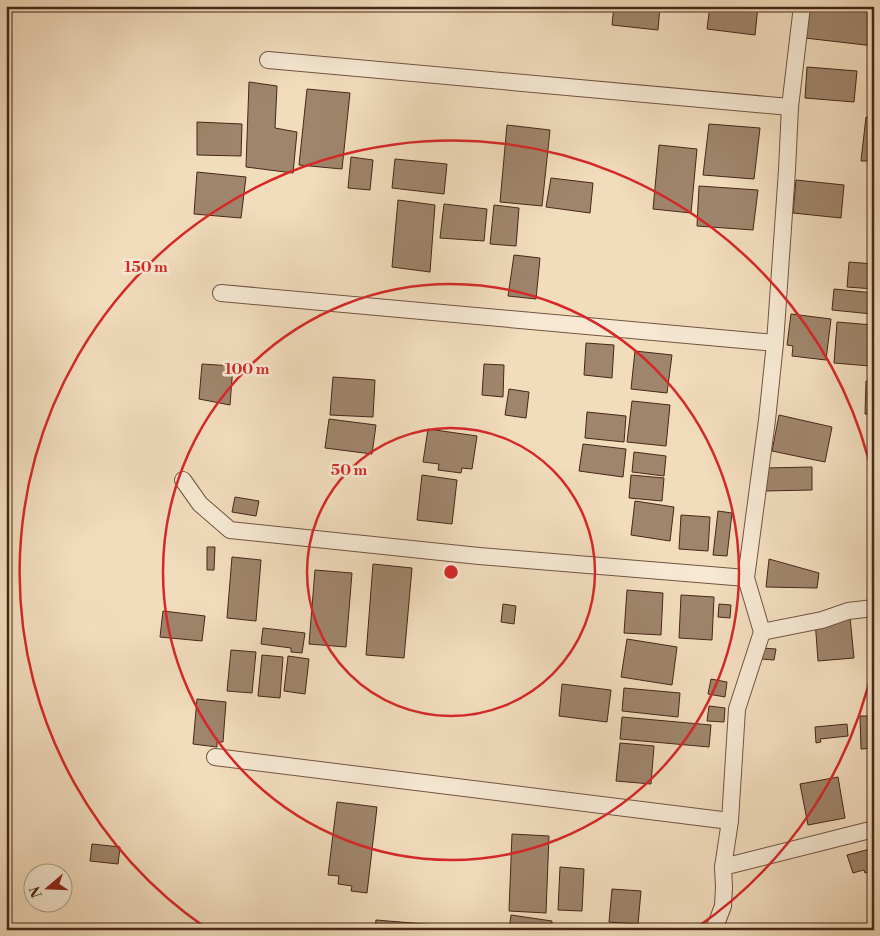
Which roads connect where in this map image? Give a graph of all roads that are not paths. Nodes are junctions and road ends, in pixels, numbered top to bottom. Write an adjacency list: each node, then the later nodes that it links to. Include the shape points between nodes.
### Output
1 (802, 6): 3 (street)
2 (268, 60): 3 (street)
3 (790, 107): 5 (street)
4 (221, 293): 5 (street)
5 (775, 343): 7 (street)
6 (183, 480): 7 (street, via 200,504 230,530 479,556)
7 (746, 578): 9 (street)
8 (874, 608): 9 (street, via 848,611 822,620)
9 (762, 632): 11 (street, via 737,709)
10 (215, 757): 11 (street)
11 (730, 821): 13 (street)
12 (874, 829): 13 (street)
13 (723, 867): 14 (street, via 722,906)
14 (712, 930)

